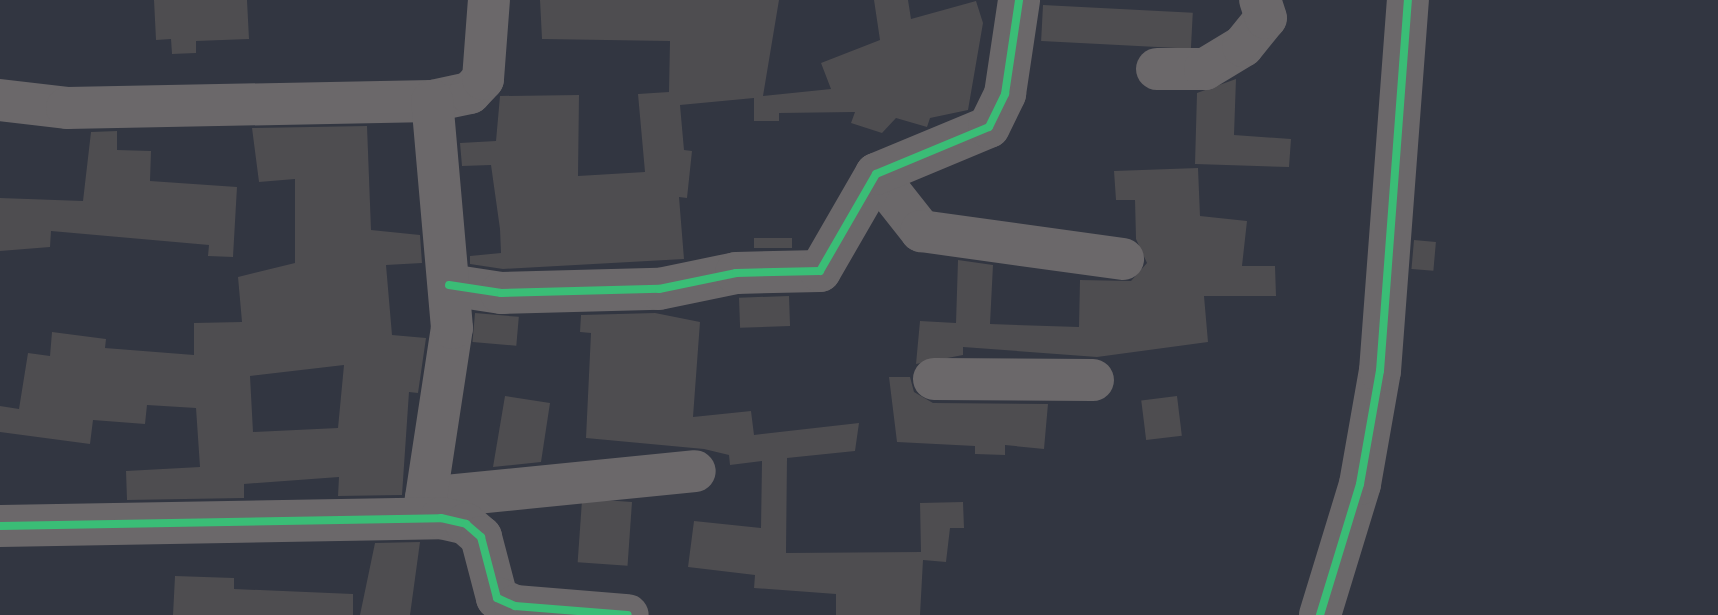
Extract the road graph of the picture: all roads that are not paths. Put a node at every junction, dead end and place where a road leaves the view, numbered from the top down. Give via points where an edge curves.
1 (489, 0) edge
2 (1019, 0) edge
3 (1260, 0) edge
4 (1408, 0) edge
5 (1157, 69) dead end
6 (0, 100) edge
7 (432, 101) junction
8 (876, 174) junction
9 (1123, 259) dead end
10 (449, 285) junction
11 (934, 379) dead end
12 (1093, 380) dead end
13 (695, 471) dead end
14 (424, 507) junction
15 (0, 526) edge
16 (628, 615) edge
17 (1320, 615) edge

1 - 7 street via 483,79 470,93
2 - 8 street via 1005,94 989,127
3 - 5 street via 1266,18 1243,46 1205,69
4 - 17 street via 1380,371 1360,484
6 - 7 street via 67,108
7 - 10 street
8 - 9 street via 921,231
8 - 10 street via 820,271 736,273 646,290 501,293
10 - 14 street via 452,328
11 - 12 street
13 - 14 street
14 - 15 street
14 - 16 street via 466,524 481,537 497,598 515,606

